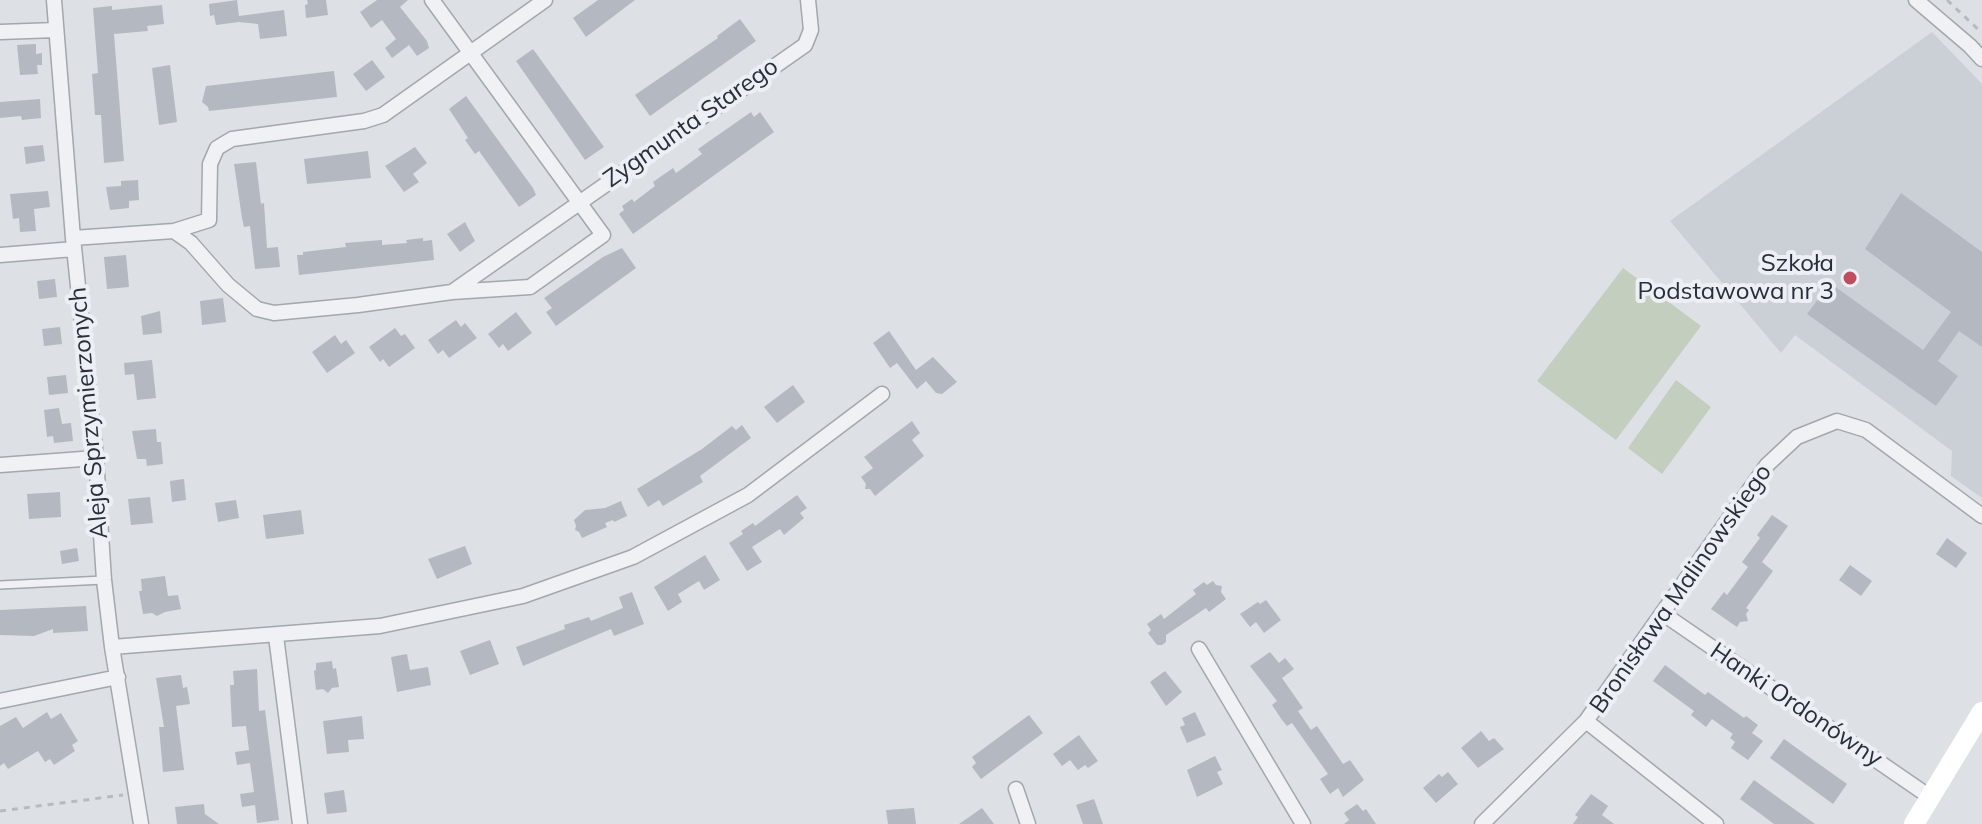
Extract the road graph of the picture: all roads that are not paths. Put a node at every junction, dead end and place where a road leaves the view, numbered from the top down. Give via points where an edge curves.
1 (54, 0) edge
2 (432, 0) edge
3 (545, 0) edge
4 (808, 0) edge
5 (1916, 0) edge
6 (56, 30) junction
7 (0, 32) edge
8 (470, 54) junction
9 (1982, 59) edge
10 (577, 202) junction
11 (174, 231) junction
12 (74, 244) junction
13 (0, 255) edge
14 (452, 292) junction
15 (882, 394) dead end
16 (96, 458) junction
17 (0, 465) edge
18 (1982, 516) edge
19 (104, 580) junction
20 (0, 585) edge
21 (1662, 613) junction
22 (276, 636) junction
23 (112, 647) junction
24 (1199, 649) dead end
25 (118, 677) junction
26 (0, 701) edge
27 (1982, 712) edge
28 (1586, 721) junction
29 (1016, 789) dead end
30 (1930, 797) junction
31 (141, 824) edge
32 (300, 824) edge
33 (1028, 824) edge
34 (1303, 824) edge
35 (1482, 824) edge
36 (1716, 824) edge
37 (1914, 824) edge

1 - 6 street, Aleja Sprzymierzonych
2 - 8 street
3 - 8 street
4 - 10 street, Zygmunta Starego via 811,30 805,45
5 - 9 street
6 - 7 street
6 - 12 street, Aleja Sprzymierzonych
8 - 10 street
8 - 11 street via 383,115 232,139 217,148 210,164 209,220
10 - 14 street, Zygmunta Starego
10 - 14 street, Zygmunta Starego via 603,235 591,244 530,287
11 - 12 street
11 - 14 street, Zygmunta Starego via 257,309 274,313
12 - 13 street
12 - 16 street, Aleja Sprzymierzonych
15 - 22 street via 748,495 633,557 523,596 380,626
16 - 17 street
16 - 19 street, Aleja Sprzymierzonych
18 - 21 street, Bronisława Malinowskiego via 1866,430 1837,421 1797,437 1767,465
19 - 20 lane
19 - 23 street, Aleja Sprzymierzonych
21 - 28 street, Bronisława Malinowskiego
21 - 30 street, Hanki Ordonówny
22 - 23 street
22 - 32 street
23 - 25 street, Aleja Sprzymierzonych
24 - 34 street
25 - 26 street
25 - 31 street, Aleja Sprzymierzonych
27 - 30 street
28 - 35 street, Bronisława Malinowskiego
28 - 36 street
29 - 33 street
30 - 37 street

